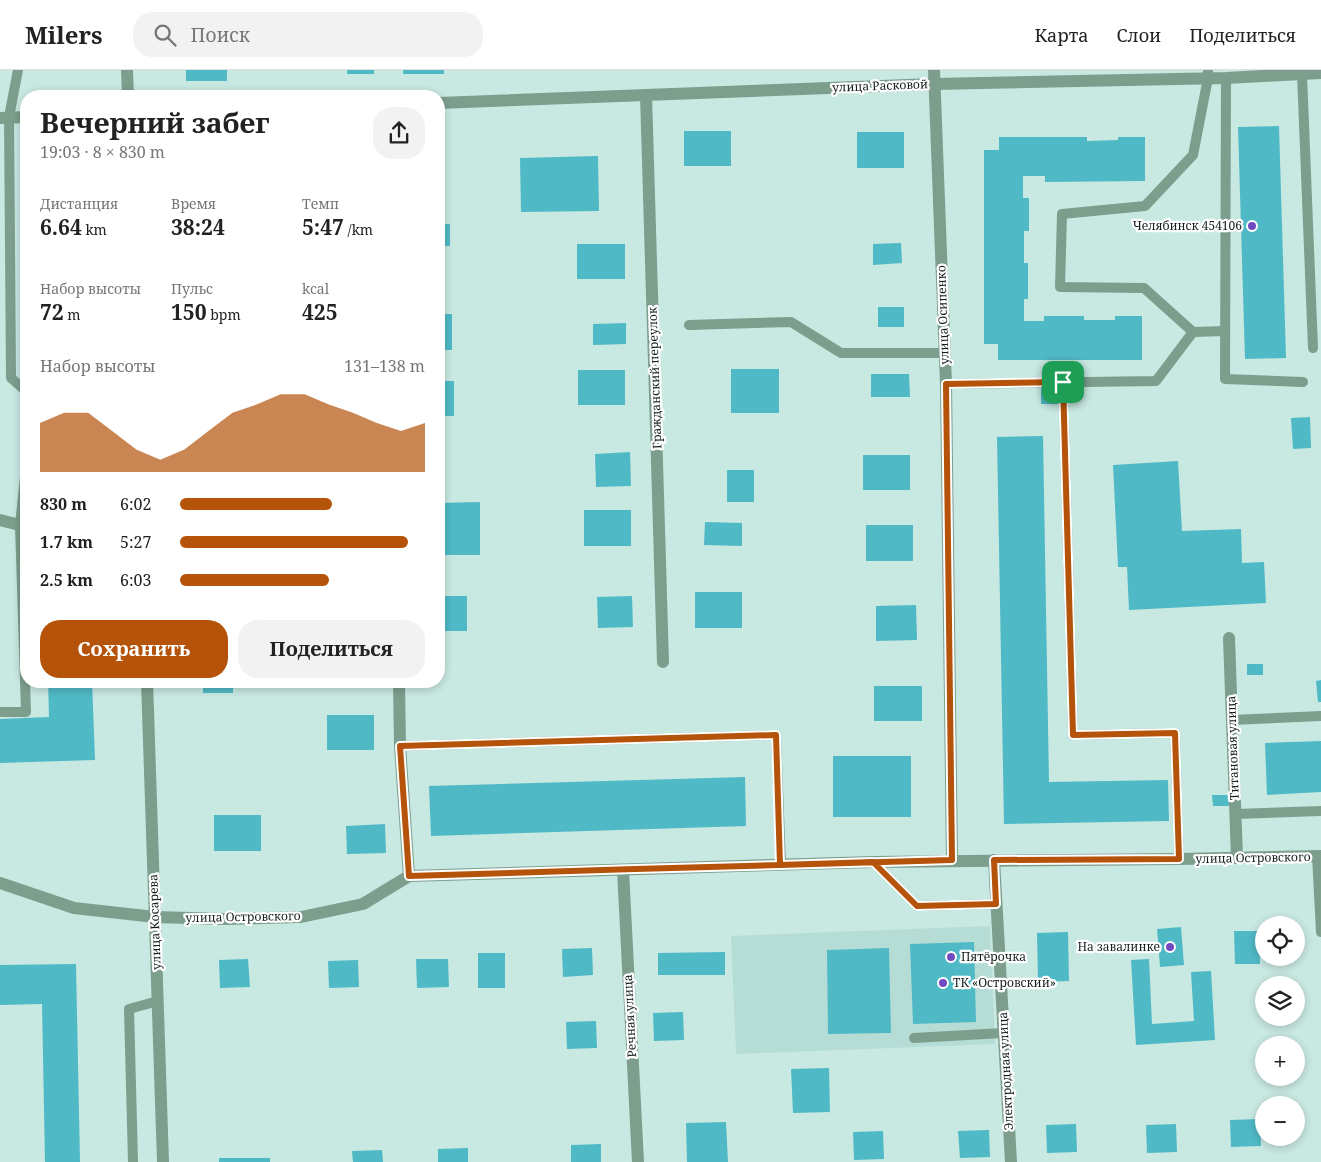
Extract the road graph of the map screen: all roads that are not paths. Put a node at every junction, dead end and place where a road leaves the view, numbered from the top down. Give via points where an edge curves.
1 (18, 70) edge
2 (127, 70) edge
3 (934, 70) edge
4 (1280, 72) edge
5 (1321, 73) edge
6 (1208, 74) edge
7 (1302, 74) junction
8 (1158, 75) edge
9 (1226, 78) junction
10 (934, 84) junction
11 (128, 90) edge
12 (646, 95) junction
13 (445, 103) edge
14 (20, 117) edge
15 (4, 118) edge
16 (689, 325) dead end
17 (1193, 332) junction
18 (1225, 332) junction
19 (1313, 348) dead end
20 (945, 352) junction
21 (1063, 382) junction
22 (1303, 382) dead end
23 (946, 384) junction
24 (20, 386) edge
25 (0, 520) edge
26 (20, 525) edge
27 (1229, 638) dead end
28 (663, 662) dead end
29 (25, 688) edge
30 (147, 688) edge
31 (399, 688) edge
32 (0, 712) edge
33 (1321, 716) edge
34 (1231, 720) junction
35 (400, 746) junction
36 (1321, 811) edge
37 (1236, 814) junction
38 (1319, 856) edge
39 (1238, 858) junction
40 (1179, 859) junction
41 (952, 860) junction
42 (994, 860) junction
43 (873, 862) junction
44 (780, 865) junction
45 (623, 870) junction
46 (409, 876) junction
47 (0, 883) edge
48 (996, 904) junction
49 (155, 917) junction
50 (1321, 932) edge
51 (158, 1001) junction
52 (1003, 1032) junction
53 (914, 1038) dead end
54 (134, 1162) edge
55 (163, 1162) edge
56 (638, 1162) edge
57 (1011, 1162) edge

1 - 15 lane
2 - 11 street
3 - 10 street, улица Осипенко
4 - 7 street, улица Расковой
4 - 9 street, улица Расковой
5 - 7 street, улица Расковой
6 - 8 street, улица Расковой
6 - 9 street, улица Расковой
6 - 17 lane via 1193,154 1145,206 1062,214 1060,287 1144,288
7 - 19 lane
8 - 10 street, улица Расковой
9 - 18 lane
10 - 12 street, улица Расковой
10 - 20 street, улица Осипенко
12 - 13 street, улица Расковой
12 - 28 street, Гражданский переулок
14 - 15 street
15 - 24 lane via 11,378
16 - 20 lane via 791,322 841,353
17 - 18 lane
17 - 21 lane via 1156,381
18 - 22 lane via 1225,379
20 - 23 street, улица Осипенко
21 - 23 lane
21 - 40 lane via 1073,735 1175,733
23 - 41 street, улица Осипенко
25 - 26 street
27 - 34 street, Титановая улица
29 - 32 lane via 26,712
30 - 49 street, улица Косарева
31 - 35 street
33 - 34 lane
34 - 37 street, Титановая улица
35 - 44 lane via 776,735
35 - 46 street
36 - 37 lane
37 - 39 street, Титановая улица
38 - 39 street, улица Островского
38 - 50 lane
39 - 40 street, улица Островского
40 - 42 street, улица Островского
41 - 42 street, улица Островского
41 - 43 street, улица Островского
42 - 48 street, Электродная улица
43 - 44 street, улица Островского
43 - 48 lane via 917,906
44 - 45 street, улица Островского
45 - 46 street, улица Островского
45 - 56 street, Речная улица
46 - 49 street, улица Островского via 363,904 301,917 225,920
47 - 49 street, улица Островского via 74,908
48 - 52 street, Электродная улица
49 - 51 street, улица Косарева
51 - 54 lane via 129,1009
51 - 55 street, улица Косарева
52 - 53 lane
52 - 57 street, Электродная улица

